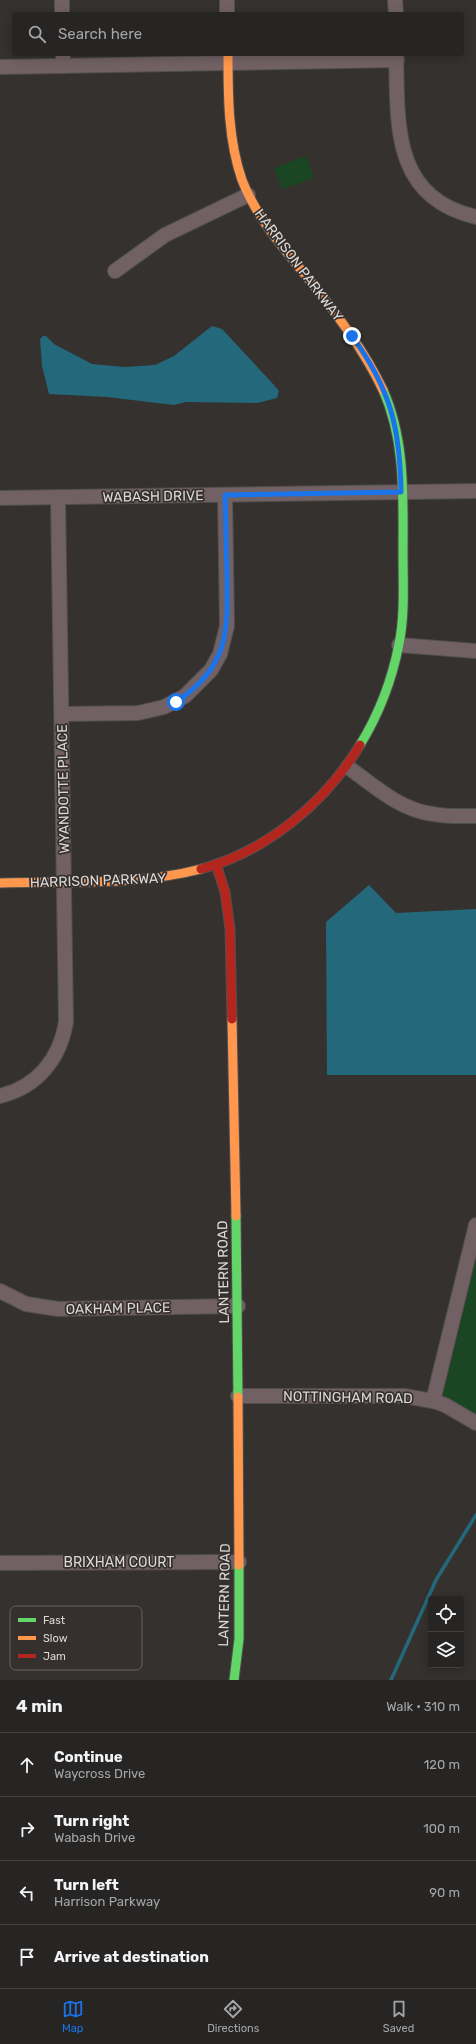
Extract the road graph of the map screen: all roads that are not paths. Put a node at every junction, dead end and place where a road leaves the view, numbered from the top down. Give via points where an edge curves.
1 (62, 0) edge
2 (227, 0) edge
3 (396, 0) edge
4 (62, 12) edge
5 (227, 12) edge
6 (396, 12) edge
7 (396, 57) edge
8 (228, 59) edge
9 (63, 60) edge
10 (0, 67) edge
11 (248, 195) junction
12 (476, 217) edge
13 (116, 271) dead end
14 (476, 491) edge
15 (401, 492) junction
16 (225, 495) junction
17 (58, 497) junction
18 (0, 498) edge
19 (399, 645) junction
20 (476, 651) edge
21 (63, 714) junction
22 (348, 767) junction
23 (476, 816) edge
24 (216, 864) junction
25 (64, 882) junction
26 (0, 883) edge
27 (0, 1096) edge
28 (476, 1226) edge
29 (0, 1292) edge
30 (238, 1306) junction
31 (238, 1396) junction
32 (433, 1401) junction
33 (476, 1423) edge
34 (239, 1562) junction
35 (0, 1563) edge
36 (234, 1680) edge

1 - 4 street
2 - 5 street
3 - 6 street
7 - 8 street
7 - 12 street via 399,132 406,161 422,186 436,199 452,209
8 - 9 street
8 - 11 street, HARRISON PARKWAY via 231,133
9 - 10 street
11 - 13 street via 165,235
11 - 15 street, HARRISON PARKWAY via 267,227 352,336 377,376 390,405 398,435
14 - 15 street, WABASH DRIVE
15 - 16 street, WABASH DRIVE
15 - 19 street, HARRISON PARKWAY via 403,592
16 - 17 street, WABASH DRIVE
16 - 21 street via 227,626 220,654 211,670 185,696 164,707 138,713
17 - 18 street, WABASH DRIVE
17 - 21 street, WYANDOTTE PLACE
19 - 20 street
19 - 22 street, HARRISON PARKWAY via 385,698 362,746
21 - 25 street, WYANDOTTE PLACE
22 - 23 street via 385,794 413,809 448,816
22 - 24 street, HARRISON PARKWAY via 298,818 252,848
24 - 25 street, HARRISON PARKWAY via 187,873 153,879
24 - 30 street, LANTERN ROAD via 225,892 230,929
25 - 26 street, HARRISON PARKWAY
25 - 27 street, WYANDOTTE PLACE via 66,1010 63,1038 58,1053 37,1078 24,1088
28 - 32 street
29 - 30 street, OAKHAM PLACE via 26,1304 58,1309
30 - 31 street, LANTERN ROAD
31 - 32 street, NOTTINGHAM ROAD via 404,1396
31 - 34 street, LANTERN ROAD
32 - 33 street, NOTTINGHAM ROAD via 456,1410
34 - 35 street, BRIXHAM COURT
34 - 36 street, LANTERN ROAD via 239,1639

